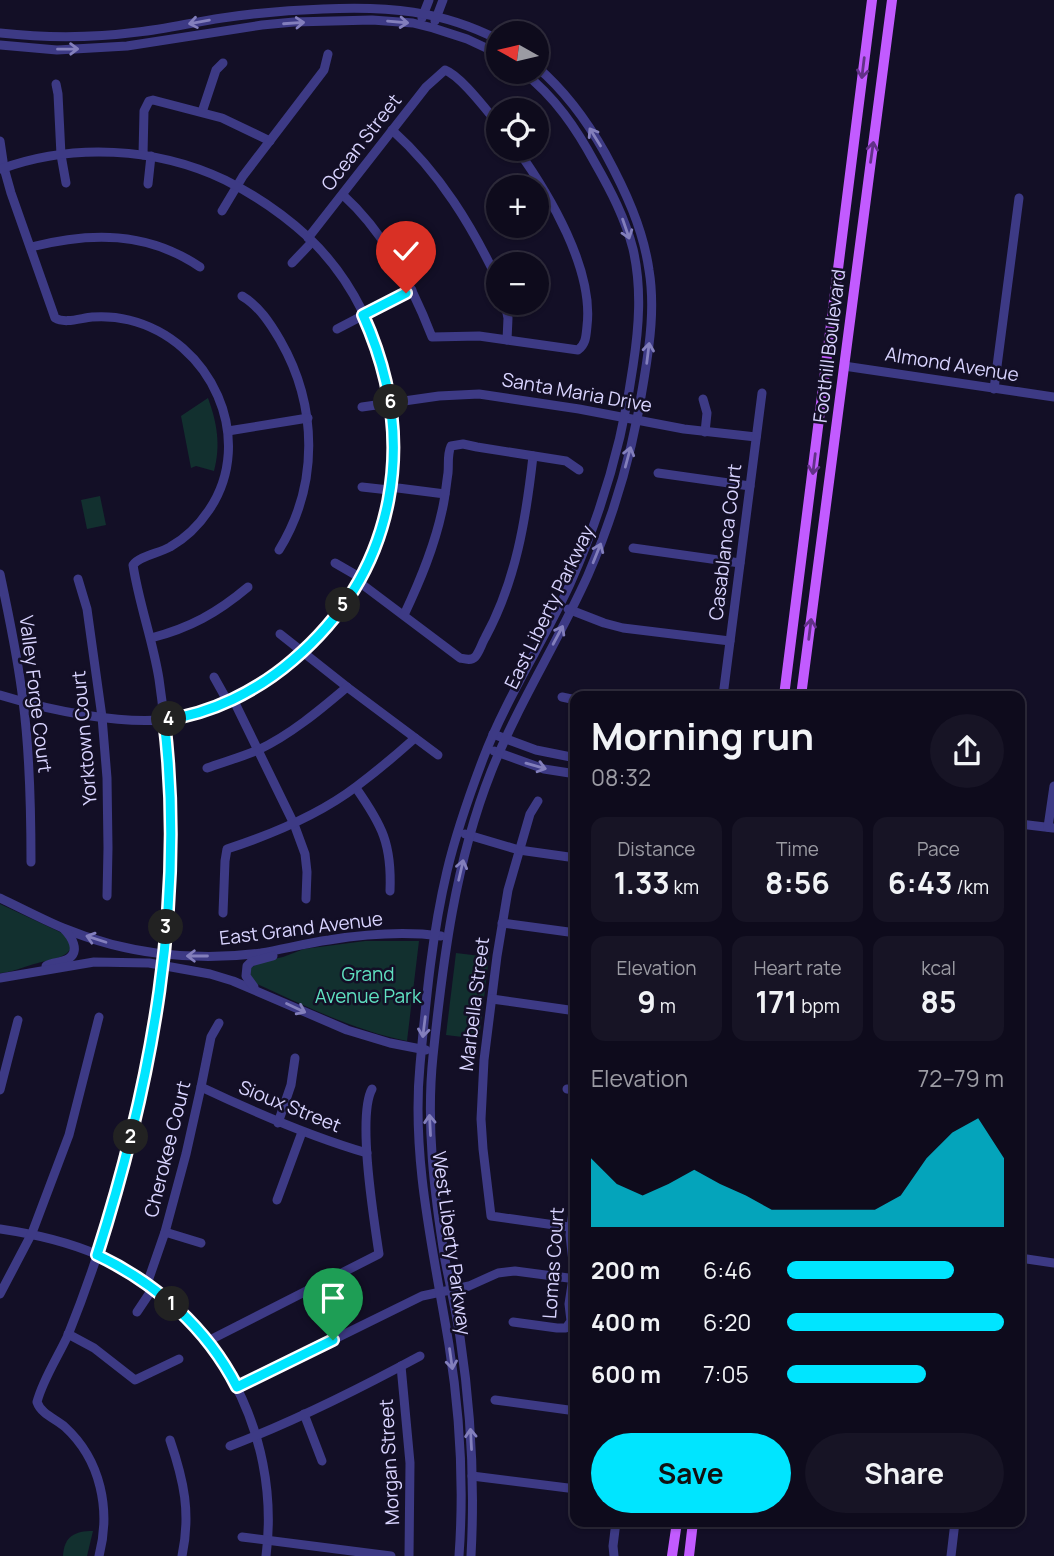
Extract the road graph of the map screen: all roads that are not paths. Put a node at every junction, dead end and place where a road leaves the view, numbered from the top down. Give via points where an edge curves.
1 (429, 0) edge
2 (443, 0) edge
3 (872, 0) edge
4 (892, 0) edge
5 (424, 13) junction
6 (437, 16) junction
7 (420, 25) junction
8 (433, 28) junction
9 (0, 33) edge
10 (486, 34) edge
11 (0, 46) edge
12 (486, 48) edge
13 (328, 54) dead end
14 (223, 63) dead end
15 (550, 79) edge
16 (56, 84) dead end
17 (537, 84) edge
18 (486, 110) edge
19 (202, 112) junction
20 (392, 130) junction
21 (0, 141) edge
22 (270, 141) junction
23 (61, 155) junction
24 (147, 155) junction
25 (525, 161) edge
26 (2, 169) edge
27 (66, 183) dead end
28 (148, 184) dead end
29 (236, 186) junction
30 (343, 195) junction
31 (1019, 198) dead end
32 (848, 199) junction
33 (222, 211) dead end
34 (310, 240) junction
35 (31, 247) junction
36 (486, 257) edge
37 (292, 263) dead end
38 (200, 267) dead end
39 (855, 277) junction
40 (412, 290) junction
41 (242, 296) dead end
42 (363, 315) junction
43 (507, 315) edge
44 (337, 329) dead end
45 (507, 340) junction
46 (844, 366) junction
47 (993, 389) junction
48 (762, 393) dead end
49 (1054, 397) edge
50 (703, 399) dead end
51 (391, 403) junction
52 (362, 407) dead end
53 (308, 418) junction
54 (625, 418) junction
55 (637, 420) junction
56 (228, 431) junction
57 (705, 432) junction
58 (756, 437) junction
59 (533, 456) junction
60 (579, 470) dead end
61 (658, 474) dead end
62 (750, 486) junction
63 (362, 487) dead end
64 (390, 489) junction
65 (445, 494) junction
66 (633, 548) dead end
67 (279, 550) dead end
68 (740, 562) junction
69 (335, 563) dead end
70 (0, 573) edge
71 (78, 579) dead end
72 (360, 580) junction
73 (248, 587) dead end
74 (560, 605) junction
75 (571, 610) junction
76 (404, 615) junction
77 (280, 634) dead end
78 (151, 638) junction
79 (730, 641) junction
80 (302, 652) junction
81 (214, 677) dead end
82 (347, 687) junction
83 (724, 691) edge
84 (785, 691) edge
85 (802, 691) edge
86 (0, 695) edge
87 (562, 697) dead end
88 (570, 699) edge
89 (231, 700) junction
90 (24, 702) junction
91 (102, 717) junction
92 (164, 720) junction
93 (493, 734) junction
94 (415, 738) junction
95 (505, 739) junction
96 (487, 748) junction
97 (258, 750) junction
98 (499, 753) junction
99 (438, 755) dead end
100 (570, 757) edge
101 (207, 768) dead end
102 (570, 773) edge
103 (1054, 786) edge
104 (356, 788) junction
105 (538, 801) dead end
106 (294, 824) junction
107 (1025, 825) edge
108 (1051, 828) edge
109 (457, 832) junction
110 (470, 836) junction
111 (519, 850) junction
112 (570, 857) edge
113 (31, 862) dead end
114 (390, 891) dead end
115 (107, 896) dead end
116 (0, 898) edge
117 (306, 899) dead end
118 (223, 913) dead end
119 (502, 923) junction
120 (64, 928) junction
121 (570, 932) edge
122 (435, 935) junction
123 (448, 937) junction
124 (279, 950) junction
125 (163, 954) junction
126 (162, 965) junction
127 (39, 971) junction
128 (0, 978) edge
129 (257, 990) junction
130 (492, 999) junction
131 (570, 1010) edge
132 (99, 1017) dead end
133 (18, 1020) dead end
134 (219, 1023) dead end
135 (421, 1049) junction
136 (434, 1051) junction
137 (295, 1058) dead end
138 (201, 1087) junction
139 (372, 1089) dead end
140 (0, 1090) edge
141 (278, 1123) junction
142 (302, 1132) junction
143 (367, 1153) junction
144 (277, 1200) dead end
145 (570, 1228) edge
146 (0, 1229) edge
147 (165, 1232) junction
148 (32, 1233) junction
149 (201, 1243) dead end
150 (97, 1255) junction
151 (1025, 1259) edge
152 (1054, 1263) edge
153 (570, 1278) edge
154 (150, 1286) junction
155 (451, 1290) junction
156 (439, 1292) junction
157 (0, 1294) edge
158 (137, 1312) dead end
159 (513, 1322) dead end
160 (570, 1322) edge
161 (68, 1334) junction
162 (208, 1341) junction
163 (420, 1356) dead end
164 (179, 1359) dead end
165 (401, 1366) junction
166 (237, 1387) junction
167 (495, 1400) dead end
168 (570, 1410) edge
169 (304, 1414) junction
170 (257, 1435) junction
171 (170, 1440) dead end
172 (230, 1446) dead end
173 (322, 1461) dead end
174 (472, 1476) junction
175 (570, 1488) edge
176 (615, 1527) edge
177 (676, 1527) edge
178 (692, 1527) edge
179 (954, 1527) edge
180 (242, 1537) dead end
181 (268, 1540) junction
182 (101, 1555) edge
183 (182, 1556) edge
184 (267, 1556) edge
185 (391, 1556) edge
186 (409, 1556) edge
187 (459, 1556) edge
188 (471, 1556) edge
189 (614, 1556) edge
190 (672, 1556) edge
191 (689, 1556) edge
192 (951, 1556) edge

1 - 5 street
2 - 6 street
3 -> 32 main road, Foothill Boulevard
39 -> 4 main road, Foothill Boulevard
5 - 6 street
5 - 7 street
5 -> 9 street via 311,9 99,36
6 - 8 street
6 - 10 street
7 - 8 street
11 -> 7 street via 57,50 127,46 308,22 372,20
8 - 12 street
13 - 22 street via 324,70
14 - 19 street via 216,70
55 -> 15 street, East Liberty Parkway via 652,312 650,271 641,233 591,130
16 - 23 street
17 -> 54 street, East Liberty Parkway via 578,132 614,197 630,239 639,318
18 - 20 street, Ocean Street via 445,70
19 - 22 street
19 - 24 street via 149,102 144,111
20 - 30 street, Ocean Street
20 - 36 street via 449,194
21 - 26 street
22 - 29 street
23 - 24 street
23 - 26 street
23 - 27 street
24 - 28 street
24 - 29 street via 213,174
25 - 45 street via 558,216 585,284 585,339 575,351
26 - 35 street
29 - 33 street
29 - 34 street via 275,209
30 - 34 street, Ocean Street
30 - 40 street via 375,231
31 - 47 street
32 - 39 main road via 855,200 857,206 851,258
32 -> 84 main road, Foothill Boulevard
34 - 37 street, Ocean Street
34 - 42 street
35 - 38 street via 76,238 130,239 174,250
35 - 56 street via 55,318 124,319 167,336 206,374
39 - 46 main road, Foothill Boulevard
40 - 42 street
40 - 45 street via 432,337
41 - 53 street via 262,314 286,350
42 - 44 street
42 - 51 street
43 - 45 street
46 - 47 street, Almond Avenue
85 -> 46 main road, Foothill Boulevard
47 - 49 street, Almond Avenue
48 - 58 street, Casablanca Court
50 - 57 street
51 - 52 street, Santa Maria Drive
51 - 54 street, Santa Maria Drive via 479,394
51 - 64 street
53 - 56 street
53 - 67 street via 305,487
54 - 55 street, Santa Maria Drive
54 - 74 street, East Liberty Parkway via 599,512
55 - 57 street, Santa Maria Drive
75 -> 55 street, East Liberty Parkway via 610,517
56 - 78 street via 226,470 211,508 184,538 133,565
57 - 58 street, Santa Maria Drive
58 - 62 street, Casablanca Court
59 - 60 street via 566,461
59 - 65 street via 452,446
59 - 76 street via 524,524 507,589 476,656 460,658
61 - 62 street
62 - 68 street, Casablanca Court
63 - 64 street
64 - 65 street
64 - 72 street via 380,532
65 - 76 street via 425,572
66 - 68 street
68 - 79 street, Casablanca Court
69 - 72 street
70 - 90 street, Valley Forge Court
71 - 91 street, Yorktown Court via 87,608
72 - 76 street
72 - 80 street
73 - 78 street via 206,617
74 - 75 street
74 - 93 street, East Liberty Parkway
75 - 79 street via 623,628
95 -> 75 street, East Liberty Parkway
77 - 80 street
78 - 92 street
79 - 83 street, Casablanca Court
80 - 82 street
80 - 89 street
81 - 89 street
82 - 94 street
82 - 97 street
86 - 90 street
87 - 88 street
89 - 92 street
89 - 97 street
90 - 91 street
90 - 113 street, Valley Forge Court
91 - 92 street
91 - 115 street, Yorktown Court
92 - 125 street via 170,852
93 - 95 street
93 - 96 street, East Liberty Parkway
94 - 99 street
94 - 104 street
95 - 98 street, East Liberty Parkway
95 - 100 street
96 - 98 street
96 - 109 street, East Liberty Parkway
97 - 101 street
97 - 106 street
98 -> 102 street
98 - 110 street, East Liberty Parkway
103 - 108 street
104 - 106 street
104 - 114 street via 384,834
105 - 111 street, Marbella Street
106 - 117 street via 305,854
106 - 118 street via 227,849
107 - 108 street
109 - 110 street
109 - 122 street, East Liberty Parkway
110 - 111 street
123 -> 110 street, East Liberty Parkway
111 - 112 street
111 - 119 street, Marbella Street
116 - 120 street, East Grand Avenue
119 - 121 street
119 - 130 street, Marbella Street
125 -> 120 street, East Grand Avenue via 103,942
120 - 127 street via 74,941 72,954
122 - 123 street, East Grand Avenue
122 - 124 street, East Grand Avenue via 358,936
122 -> 135 street, West Liberty Parkway
123 - 136 street, West Liberty Parkway
124 -> 125 street, East Grand Avenue via 231,956
124 - 129 street via 247,966 246,976
125 - 126 street
126 - 127 street via 107,961
126 - 129 street via 210,974
126 - 150 street via 148,1063
127 - 128 street
129 -> 135 street via 347,1030
130 - 131 street
130 - 145 street, Marbella Street via 481,1090 491,1216
132 - 148 street via 69,1135
133 - 140 street
134 - 138 street, Cherokee Court via 211,1037
135 - 136 street
135 - 156 street, West Liberty Parkway via 421,1161
155 -> 136 street, West Liberty Parkway via 431,1141
137 - 141 street
138 - 141 street, Sioux Street
138 - 147 street, Cherokee Court
139 - 143 street via 367,1103
141 - 142 street, Sioux Street
142 - 143 street, Sioux Street
142 - 144 street
143 - 162 street via 379,1254
146 - 148 street
147 - 149 street
147 - 154 street, Cherokee Court
148 - 150 street
148 - 157 street
150 - 154 street
150 - 161 street
151 - 152 street
153 - 155 street via 515,1271
154 - 158 street, Cherokee Court
154 - 162 street
155 - 156 street
174 -> 155 street, West Liberty Parkway via 467,1391
156 - 166 street via 418,1298
156 -> 187 street, West Liberty Parkway via 459,1443
159 - 160 street, Lomas Court via 557,1328 566,1328
161 - 164 street via 135,1380
161 - 182 street via 38,1405 80,1444 96,1472 105,1522
162 - 166 street
163 - 165 street
165 - 169 street
165 - 186 street, Morgan Street via 410,1463
166 - 170 street
167 - 168 street
169 - 170 street
169 - 173 street
170 - 172 street
170 - 181 street via 268,1496
171 - 183 street via 185,1489
174 - 175 street
174 - 188 street, West Liberty Parkway
176 - 189 street
177 - 190 main road
178 - 191 main road
179 - 192 street
180 - 181 street
181 - 184 street
181 - 185 street

